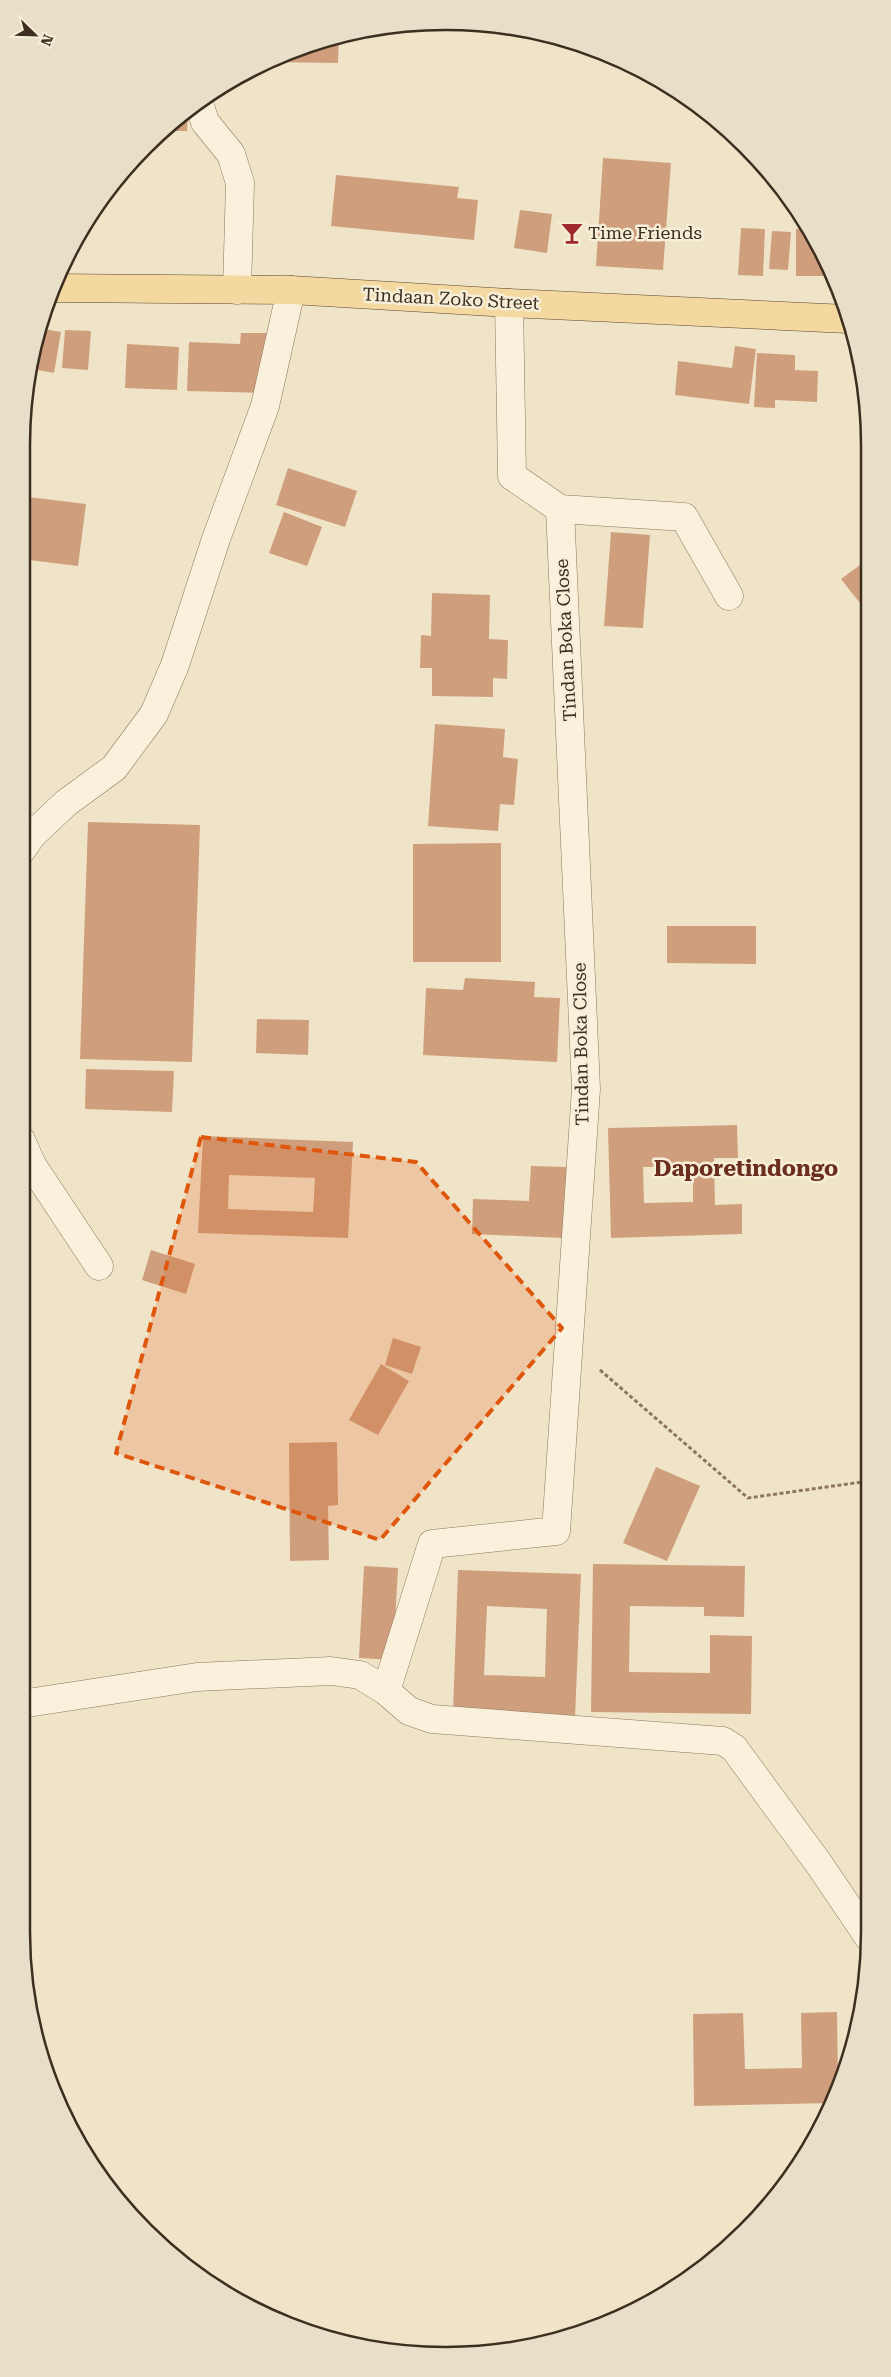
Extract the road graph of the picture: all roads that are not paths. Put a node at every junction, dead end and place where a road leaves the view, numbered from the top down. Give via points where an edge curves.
1 (201, 110) edge
2 (61, 288) edge
3 (237, 290) junction
4 (291, 290) junction
5 (509, 303) junction
6 (841, 319) edge
7 (560, 510) junction
8 (729, 596) dead end
9 (30, 838) edge
10 (30, 1160) edge
11 (99, 1266) dead end
12 (386, 1691) junction
13 (30, 1703) edge
14 (861, 1926) edge

1 - 3 street via 205,122 231,154 240,183
2 - 3 main road, Tindaan Zoko Street
3 - 4 main road, Tindaan Zoko Street
4 - 5 main road, Tindaan Zoko Street
4 - 9 street via 264,406 175,666 154,714 114,768 66,804
5 - 6 main road, Tindaan Zoko Street
5 - 7 street via 512,476
7 - 8 street via 684,517
7 - 12 street, Tindan Boka Close via 586,1089 556,1531 432,1544
10 - 11 street
12 - 13 street via 360,1676 331,1671 196,1677
12 - 14 street via 410,1711 432,1719 723,1741 740,1756

